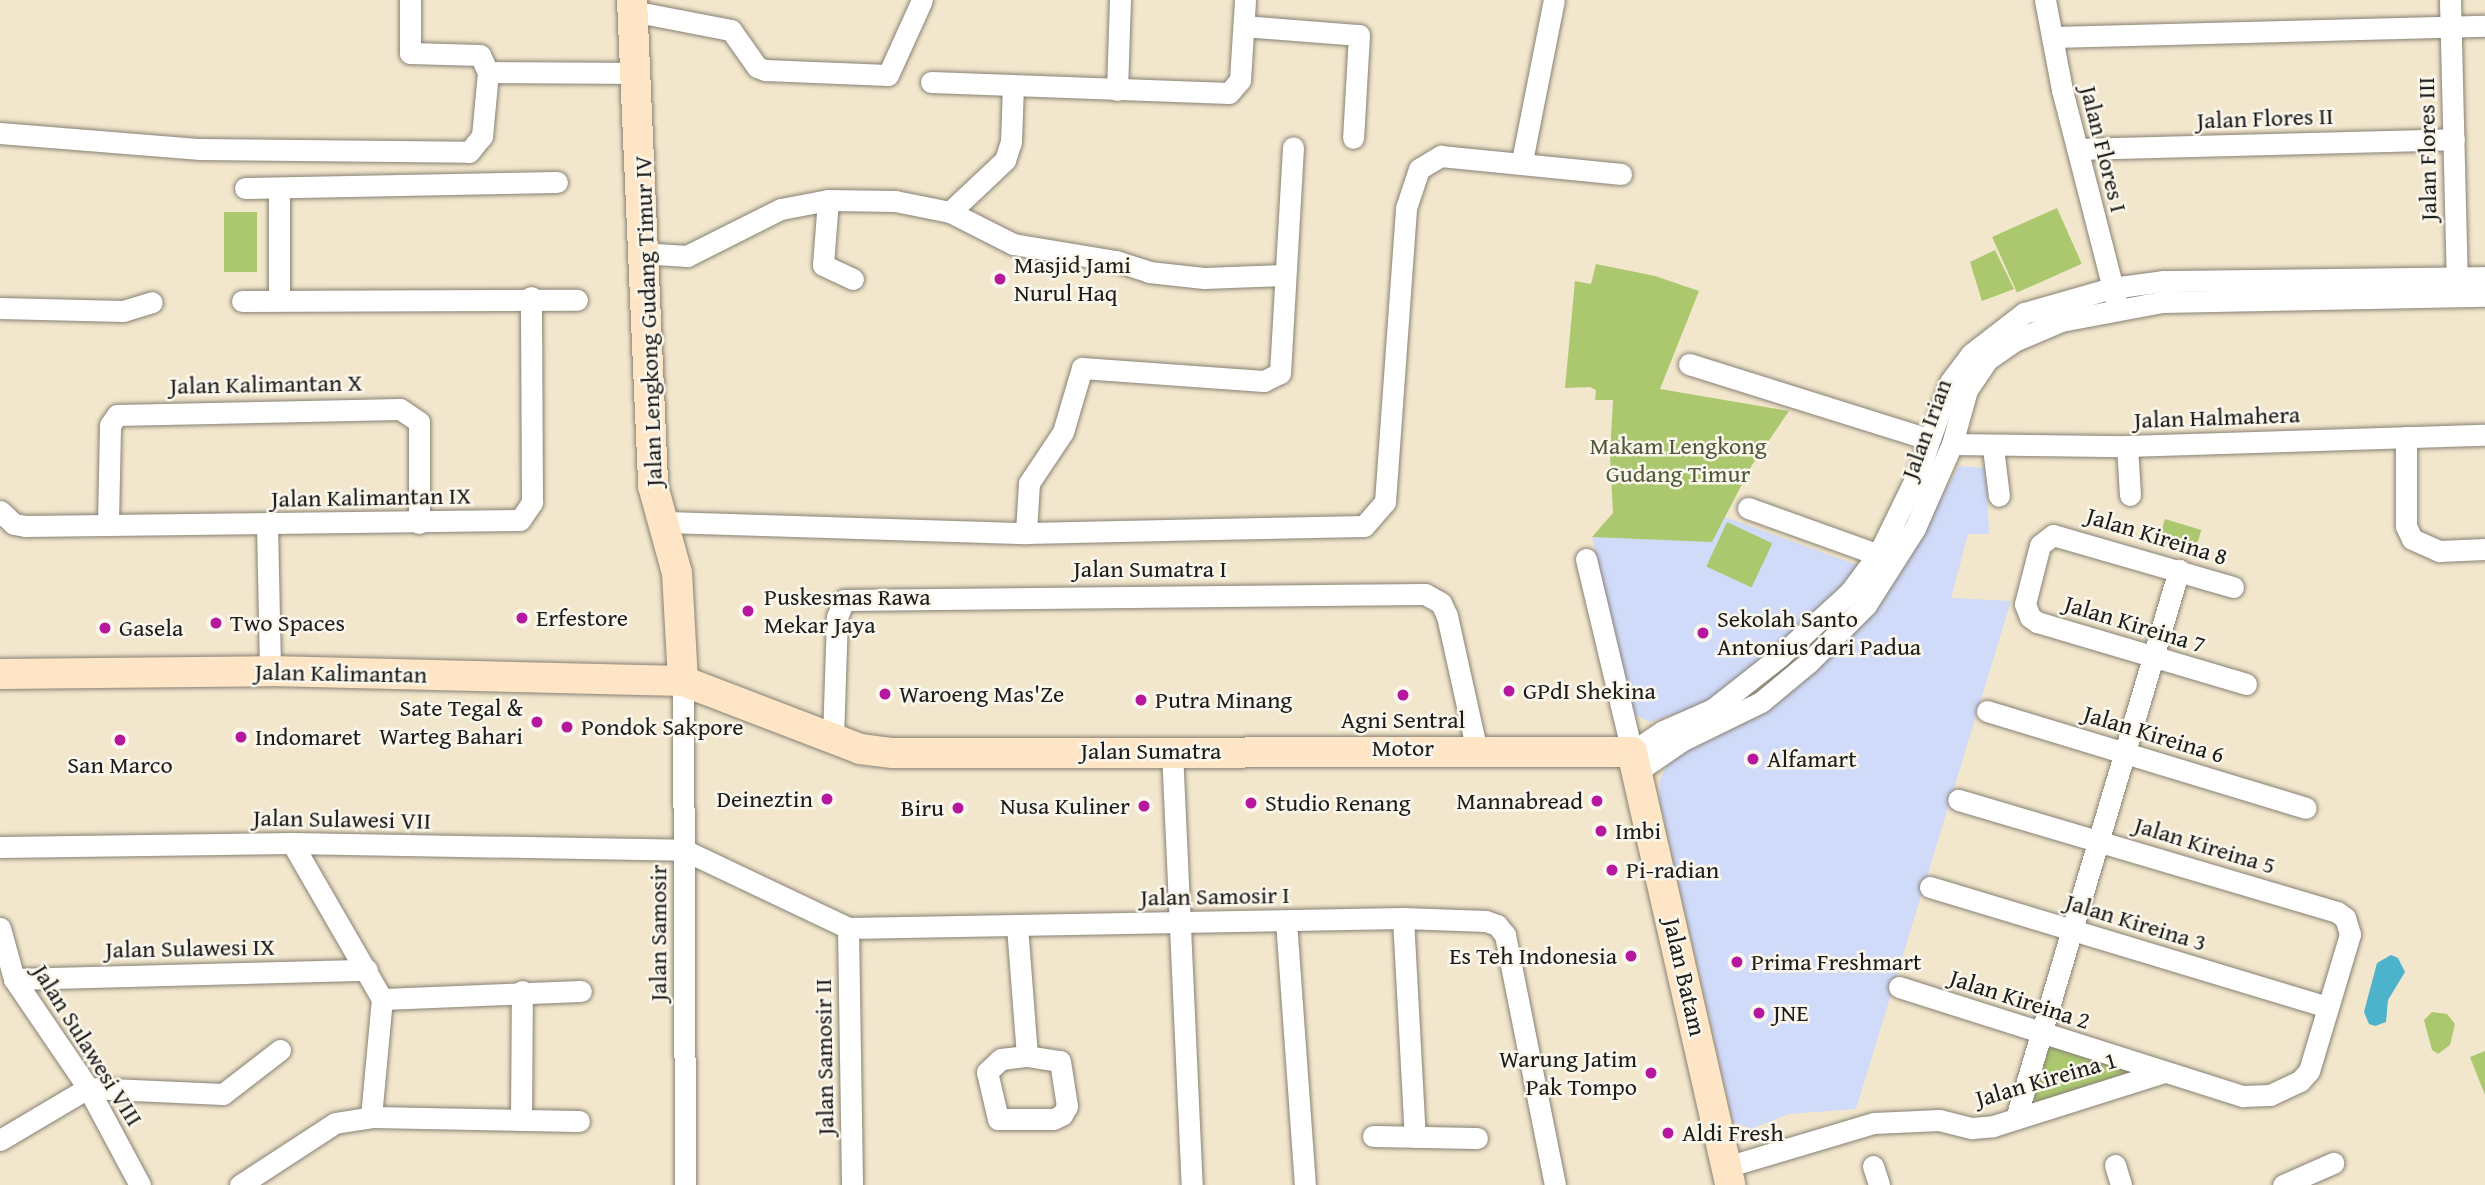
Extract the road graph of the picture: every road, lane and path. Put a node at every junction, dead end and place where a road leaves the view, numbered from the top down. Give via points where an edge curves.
1 (410, 0) edge
2 (922, 0) edge
3 (1120, 0) edge
4 (1245, 0) edge
5 (1554, 0) edge
6 (2045, 0) edge
7 (2450, 0) edge
8 (632, 5) edge
9 (1244, 26) junction
10 (2485, 26) edge
11 (2451, 28) junction
12 (2054, 37) junction
13 (488, 72) junction
14 (636, 73) junction
15 (931, 82) dead end
16 (1013, 86) junction
17 (1117, 90) junction
18 (0, 132) edge
19 (1353, 138) dead end
20 (2454, 139) junction
21 (1293, 147) dead end
22 (2078, 149) junction
23 (1522, 161) junction
24 (1621, 174) dead end
25 (557, 182) dead end
26 (245, 188) dead end
27 (279, 188) junction
28 (828, 200) junction
29 (950, 212) junction
30 (640, 253) junction
31 (1283, 275) junction
32 (2485, 277) edge
33 (853, 279) dead end
34 (2457, 287) junction
35 (2485, 296) edge
36 (531, 297) junction
37 (2115, 298) junction
38 (279, 300) junction
39 (578, 300) dead end
40 (242, 301) dead end
41 (152, 302) dead end
42 (0, 308) edge
43 (1689, 364) dead end
44 (1970, 368) junction
45 (2485, 435) edge
46 (2406, 437) junction
47 (1929, 439) junction
48 (1952, 444) junction
49 (2127, 446) junction
50 (1993, 448) junction
51 (2130, 495) dead end
52 (1999, 496) dead end
53 (1748, 509) dead end
54 (0, 511) edge
55 (666, 522) junction
56 (108, 523) junction
57 (419, 523) junction
58 (267, 524) junction
59 (1026, 533) junction
60 (2485, 549) edge
61 (1888, 558) junction
62 (1586, 559) dead end
63 (2179, 570) junction
64 (2233, 587) dead end
65 (2025, 597) joint
66 (2154, 658) junction
67 (270, 671) junction
68 (0, 674) edge
69 (683, 681) junction
70 (2246, 684) dead end
71 (1987, 711) dead end
72 (833, 738) junction
73 (1172, 751) junction
74 (1477, 751) junction
75 (2125, 752) junction
76 (1636, 761) junction
77 (1958, 800) dead end
78 (2306, 808) dead end
79 (2098, 841) junction
80 (292, 844) junction
81 (0, 847) edge
82 (684, 850) junction
83 (1930, 887) dead end
84 (1403, 918) junction
85 (1286, 921) junction
86 (1177, 923) junction
87 (1017, 926) junction
88 (0, 928) edge
89 (848, 928) junction
90 (2073, 930) junction
91 (367, 970) junction
92 (15, 979) junction
93 (1899, 987) dead end
94 (522, 991) junction
95 (581, 991) dead end
96 (382, 999) junction
97 (2328, 1007) junction
98 (2041, 1033) junction
99 (280, 1050) dead end
100 (1027, 1056) dead end
101 (2164, 1072) junction
102 (88, 1088) junction
103 (371, 1117) junction
104 (2017, 1118) junction
105 (521, 1120) junction
106 (579, 1121) dead end
107 (1373, 1136) dead end
108 (1415, 1136) junction
109 (1477, 1138) dead end
110 (0, 1140) edge
111 (2333, 1163) dead end
112 (1728, 1176) edge
113 (141, 1185) edge
114 (240, 1185) edge
115 (685, 1185) edge
116 (852, 1185) edge
117 (1192, 1185) edge
118 (1305, 1185) edge
119 (1555, 1185) edge
120 (2283, 1185) edge

1 - 13 street via 410,52 480,55
2 - 8 street via 888,75 765,70 757,67 731,30
3 - 17 street
4 - 9 street
5 - 23 street
6 - 12 street, Jalan Flores I
7 - 11 street, Jalan Flores III
8 - 14 street, Jalan Lengkong Gudang Timur IV
9 - 17 street via 1240,80 1229,93
9 - 19 street via 1359,35
10 - 11 street
11 - 12 street
11 - 20 street, Jalan Flores III
12 - 22 street, Jalan Flores I
13 - 14 street
13 - 18 street via 482,136 469,152 200,149
14 - 30 street, Jalan Lengkong Gudang Timur IV
15 - 16 street
16 - 17 street
16 - 29 street via 1011,142 1004,160
20 - 22 street, Jalan Flores II
20 - 34 street, Jalan Flores III
21 - 31 street
22 - 37 street, Jalan Flores I
23 - 24 street
23 - 59 street via 1441,156 1425,162 1410,187 1396,303 1385,502 1364,526
25 - 27 street
26 - 27 street
27 - 38 street
28 - 29 street via 895,201
28 - 30 street via 781,209 687,256
28 - 33 street via 823,265
29 - 31 street via 1013,244 1116,261 1149,272 1204,278
30 - 55 street, Jalan Lengkong Gudang Timur IV via 653,486
31 - 59 street via 1284,359 1273,379 1082,368 1063,432 1029,483
32 - 34 street, Jalan Irian
34 - 35 street, Jalan Irian
34 - 37 street, Jalan Irian via 2163,281
36 - 38 street
36 - 39 street
36 - 57 street, Jalan Kalimantan IX via 532,502 528,514 512,521
37 - 44 street, Jalan Irian via 2024,313 1988,337
38 - 40 street
41 - 42 street via 123,311
43 - 47 street, Jalan Irian
44 - 47 street, Jalan Irian via 1940,404
44 - 48 street, Jalan Irian
45 - 46 street, Jalan Halmahera
46 - 49 street, Jalan Halmahera
46 - 60 street via 2406,526 2412,538 2439,551
47 - 61 street, Jalan Irian
48 - 50 street, Jalan Halmahera
48 - 61 street, Jalan Irian
49 - 50 street, Jalan Halmahera
49 - 51 street
50 - 52 street
53 - 61 street
54 - 56 street, Jalan Kalimantan IX via 14,524 25,526
55 - 59 street
55 - 69 street, Jalan Lengkong Gudang Timur IV via 682,603
56 - 57 street, Jalan Kalimantan X via 110,425 117,415 400,409 419,422
56 - 58 street, Jalan Kalimantan IX
57 - 58 street, Jalan Kalimantan IX
58 - 67 street
61 - 76 street, Jalan Irian via 1808,663 1761,702
62 - 76 street
63 - 64 street, Jalan Kireina 8
63 - 65 street, Jalan Kireina 8 via 2053,535 2040,545
63 - 66 street
65 - 66 street, Jalan Kireina 7 via 2027,612 2037,622
66 - 70 street, Jalan Kireina 7
66 - 75 street
67 - 68 street, Jalan Kalimantan
67 - 69 street, Jalan Kalimantan
69 - 72 street, Jalan Sumatra
69 - 82 street, Jalan Samosir
71 - 75 street, Jalan Kireina 6
72 - 73 street, Jalan Sumatra via 860,749 892,753
72 - 74 street, Jalan Sumatra I via 837,617 844,600 1425,594 1441,603 1447,615
73 - 74 street, Jalan Sumatra
73 - 86 street
74 - 76 street, Jalan Sumatra
75 - 78 street, Jalan Kireina 6
75 - 79 street
76 - 112 street, Jalan Batam
77 - 79 street, Jalan Kireina 5
79 - 90 street
79 - 97 street, Jalan Kireina 5 via 2337,912 2345,918 2350,934
80 - 81 street, Jalan Sulawesi VII
80 - 82 street, Jalan Sulawesi VII
80 - 91 street
82 - 89 street, Jalan Samosir I
82 - 115 street, Jalan Samosir
83 - 90 street, Jalan Kireina 3
84 - 85 street, Jalan Samosir I
84 - 108 street
84 - 119 street, Jalan Samosir I via 1486,921 1505,935
85 - 86 street, Jalan Samosir I
85 - 118 street
86 - 87 street, Jalan Samosir I
86 - 117 street
87 - 89 street, Jalan Samosir I
87 - 100 street
88 - 92 street, Jalan Sulawesi VIII
89 - 116 street, Jalan Samosir II
90 - 97 street, Jalan Kireina 3
90 - 98 street
91 - 92 street, Jalan Sulawesi IX
91 - 96 street
92 - 102 street, Jalan Sulawesi VIII
93 - 98 street, Jalan Kireina 2
94 - 95 street
94 - 96 street
94 - 105 street
96 - 103 street
97 - 101 street via 2309,1071 2300,1081 2270,1095 2243,1096
98 - 101 street, Jalan Kireina 2
98 - 104 street
99 - 102 street via 223,1094
101 - 104 street, Jalan Kireina 1
102 - 110 street
102 - 113 street, Jalan Sulawesi VIII
103 - 105 street
103 - 114 street via 335,1123
104 - 112 street, Jalan Kireina 1 via 1972,1128 1939,1120 1874,1123
105 - 106 street
107 - 108 street
108 - 109 street
111 - 120 street

